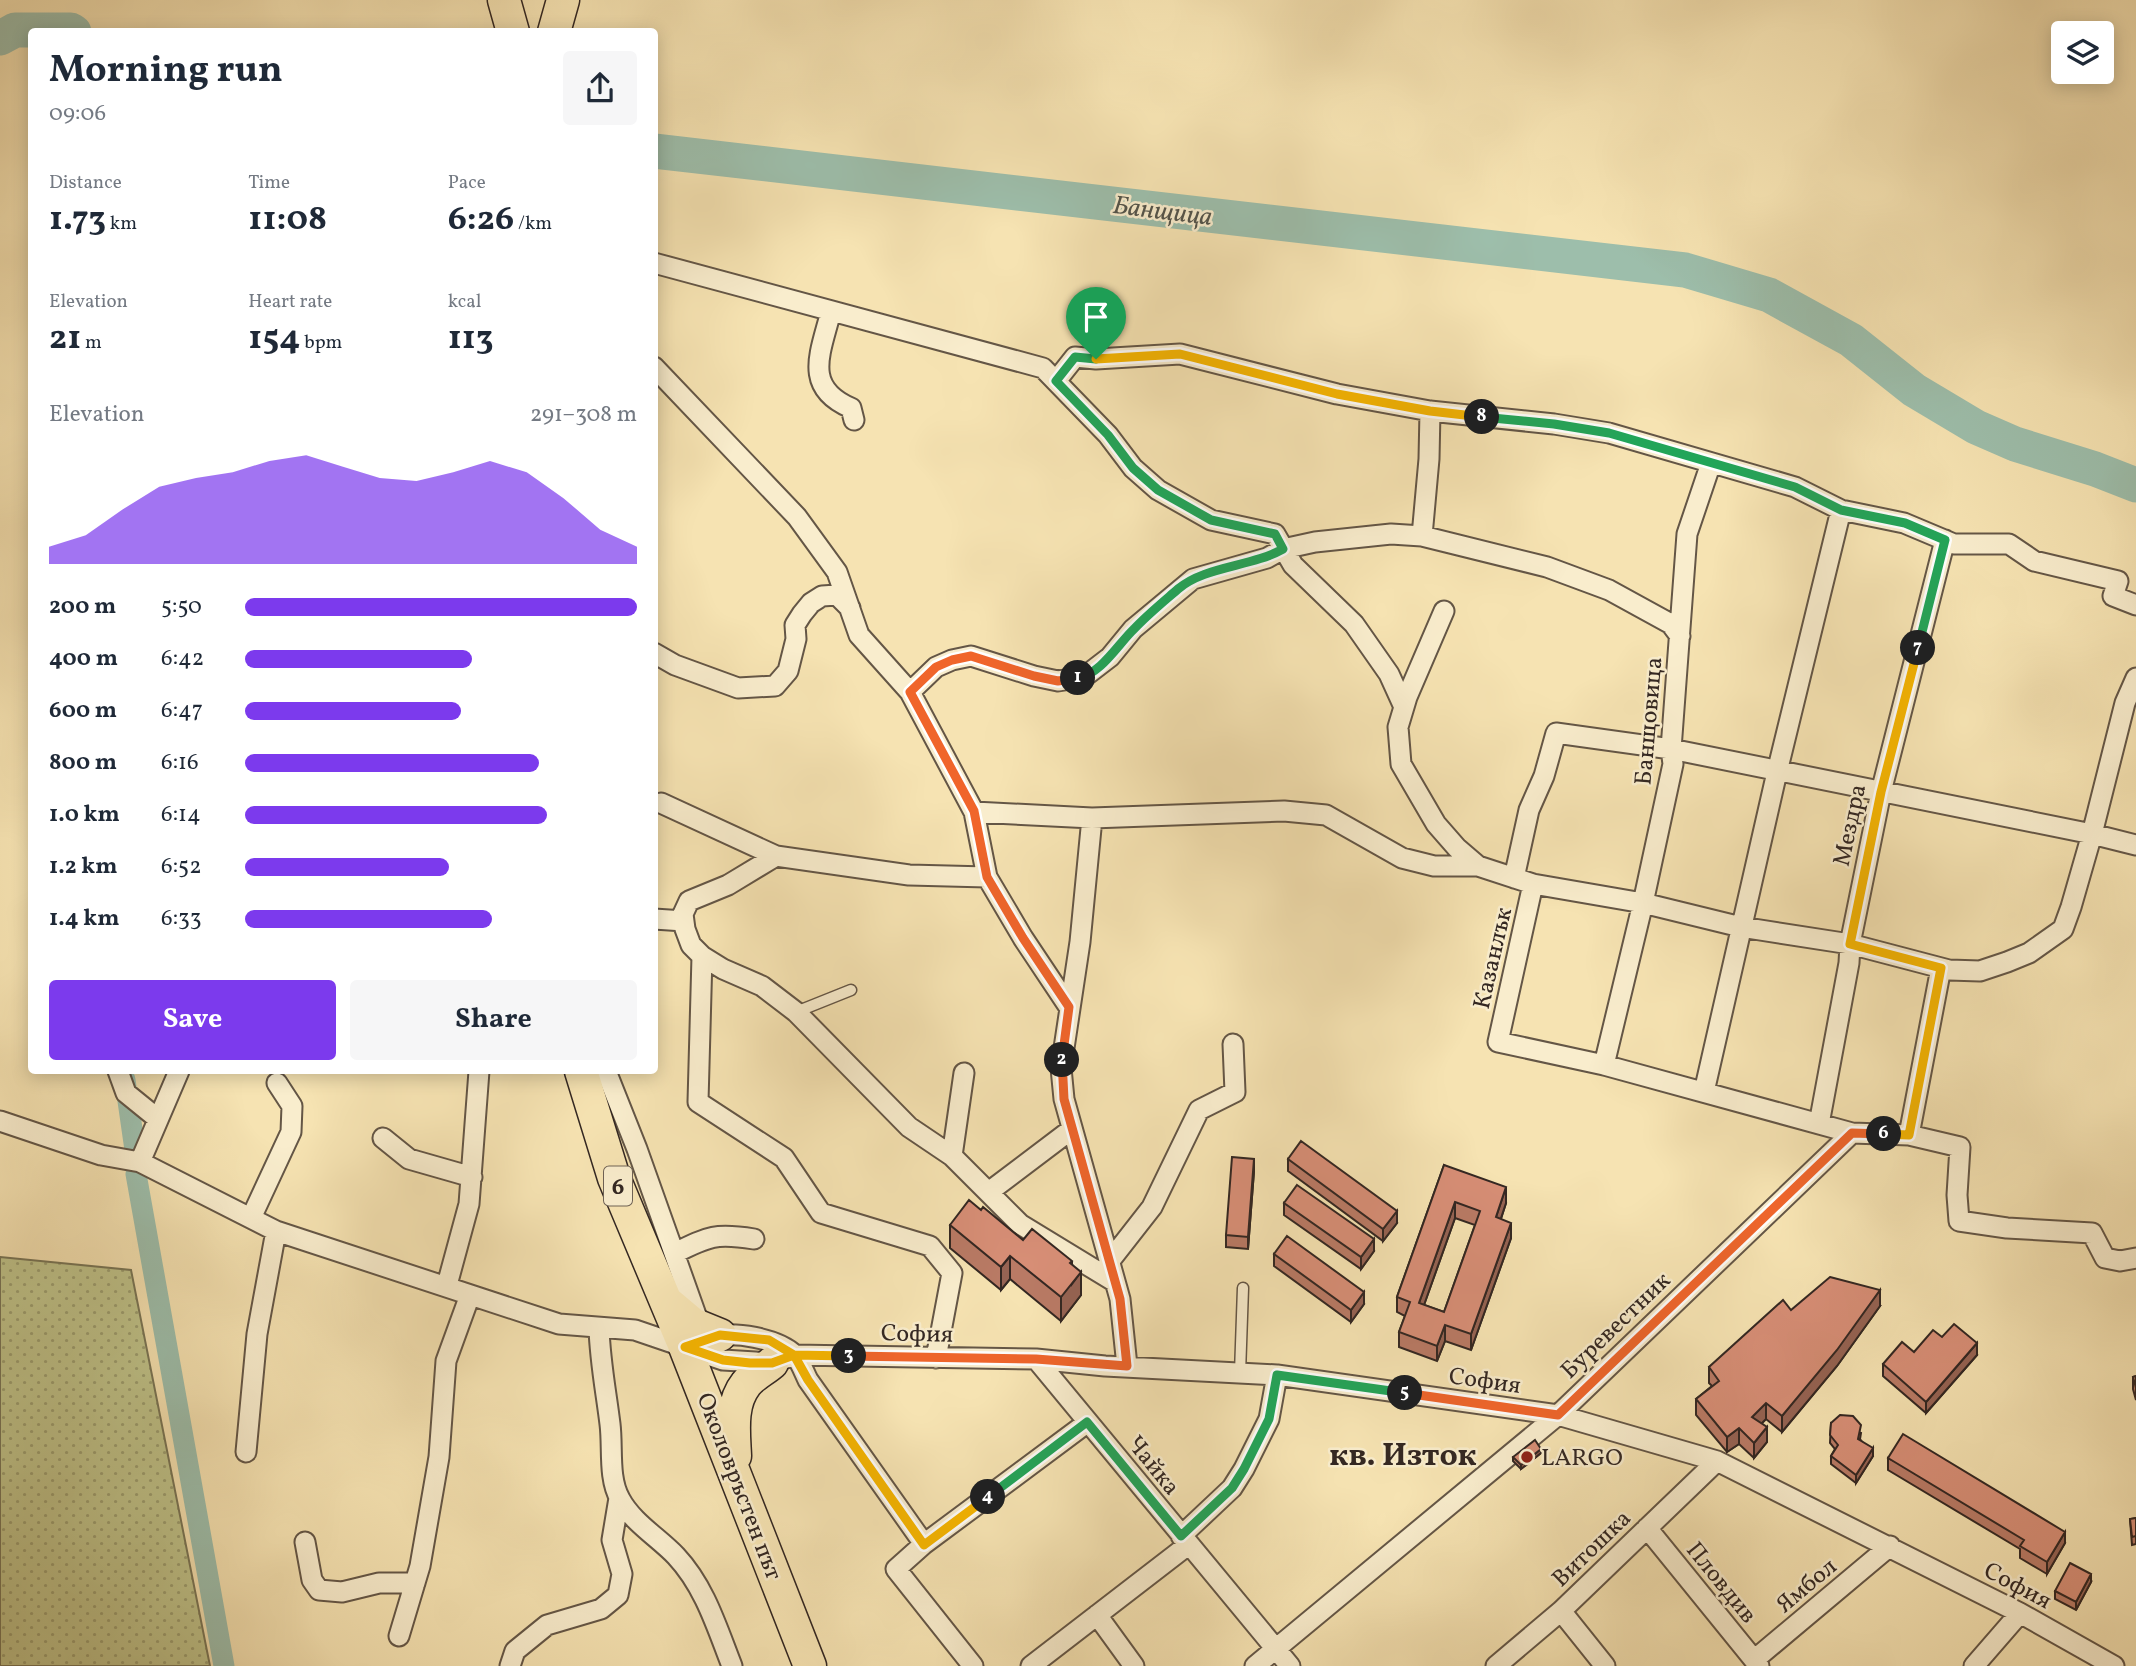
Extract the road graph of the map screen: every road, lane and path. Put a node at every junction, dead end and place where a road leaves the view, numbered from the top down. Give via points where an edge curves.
1 (504, 0) edge
2 (563, 0) edge
3 (512, 28) edge
4 (555, 28) edge
5 (658, 264) edge
6 (831, 311) junction
7 (658, 371) edge
8 (1056, 381) junction
9 (1430, 411) junction
10 (854, 420) dead end
11 (1711, 463) junction
12 (1841, 510) junction
13 (1422, 536) junction
14 (1945, 540) junction
15 (1283, 549) junction
16 (2136, 605) edge
17 (850, 608) junction
18 (1444, 611) dead end
19 (1680, 636) junction
20 (658, 655) edge
21 (2136, 678) edge
22 (910, 692) junction
23 (1404, 707) junction
24 (1671, 749) junction
25 (1777, 772) junction
26 (1881, 792) junction
27 (661, 803) dead end
28 (974, 811) junction
29 (1092, 818) junction
30 (2092, 834) junction
31 (2136, 845) edge
32 (776, 856) junction
33 (1478, 866) junction
34 (987, 877) junction
35 (1514, 878) junction
36 (1533, 884) junction
37 (1643, 903) junction
38 (658, 919) edge
39 (684, 921) junction
40 (1741, 927) junction
41 (1850, 944) junction
42 (702, 956) junction
43 (1941, 968) junction
44 (851, 990) dead end
45 (1069, 1007) junction
46 (796, 1012) junction
47 (1233, 1044) dead end
48 (1604, 1065) junction
49 (964, 1073) dead end
50 (119, 1074) edge
51 (177, 1074) edge
52 (479, 1074) edge
53 (582, 1074) edge
54 (607, 1074) edge
55 (277, 1083) dead end
56 (1704, 1092) junction
57 (150, 1113) junction
58 (0, 1121) edge
59 (1819, 1124) junction
60 (1072, 1129) junction
61 (1852, 1133) junction
62 (1909, 1135) junction
63 (383, 1138) dead end
64 (952, 1156) junction
65 (140, 1163) junction
66 (472, 1177) junction
67 (990, 1191) junction
68 (251, 1218) junction
69 (276, 1231) junction
70 (754, 1239) dead end
71 (676, 1253) junction
72 (2136, 1258) edge
73 (1109, 1262) junction
74 (1115, 1282) junction
75 (447, 1285) junction
76 (1242, 1288) dead end
77 (470, 1294) junction
78 (599, 1328) junction
79 (702, 1337) junction
80 (936, 1358) junction
81 (783, 1359) junction
82 (1036, 1359) junction
83 (1127, 1366) junction
84 (1240, 1373) junction
85 (1277, 1375) junction
86 (1558, 1415) junction
87 (1087, 1422) junction
88 (246, 1452) dead end
89 (1717, 1461) junction
90 (736, 1474) junction
91 (619, 1498) junction
92 (1647, 1528) junction
93 (1185, 1540) junction
94 (305, 1542) dead end
95 (924, 1545) junction
96 (1889, 1546) junction
97 (415, 1583) junction
98 (1560, 1611) junction
99 (2020, 1613) junction
100 (1097, 1615) junction
101 (399, 1636) dead end
102 (1276, 1650) junction
103 (1756, 1663) edge
104 (510, 1666) edge
105 (732, 1666) edge
106 (810, 1666) edge
107 (973, 1666) edge
108 (1031, 1666) edge
109 (1134, 1666) edge
110 (1255, 1666) edge
111 (1290, 1666) edge
112 (1496, 1666) edge
113 (1605, 1666) edge
114 (1974, 1666) edge
115 (2114, 1666) edge

1 - 3 main road
2 - 4 main road
5 - 6 street
6 - 8 street via 1043,368
6 - 10 street via 819,362 821,386 851,408
7 - 17 street via 797,517 836,572
8 - 9 street via 1075,357 1180,354 1337,394
8 - 15 street via 1158,490 1211,520 1275,534
9 - 11 street via 1609,433
9 - 13 street
11 - 12 street via 1795,487
11 - 19 street, Банщовица via 1686,534
12 - 14 street via 1905,523
12 - 25 street
13 - 15 street via 1391,534
13 - 19 street via 1547,567 1609,590 1671,624
14 - 16 street via 2009,544 2035,561 2118,581 2113,596
14 - 26 street, Мездра
15 - 22 street via 1267,558 1192,579 1084,677 1058,681 971,656 936,667
15 - 23 street via 1293,565 1354,624 1389,674
17 - 20 street via 837,595 811,603 795,625 788,671 775,686 738,688
17 - 22 street via 859,635
18 - 23 street
19 - 24 street, Банщовица
21 - 30 street via 2125,703
22 - 28 street
23 - 33 street via 1398,727 1401,764 1436,824
24 - 25 street
24 - 35 street, Казанлък via 1556,733 1529,810
24 - 37 street, Банщовица via 1673,764
25 - 26 street
25 - 40 street
26 - 30 street
26 - 41 street, Мездра
27 - 32 street
28 - 29 street
28 - 34 street
29 - 33 street via 1284,811 1326,814 1402,858 1434,866
29 - 45 street
30 - 31 street
30 - 43 street via 2063,929 2029,953 1980,971
32 - 34 street via 909,875
32 - 39 street via 728,885 689,901 682,914
33 - 35 street
34 - 45 street
35 - 36 street
36 - 37 street
36 - 48 street, Казанлък via 1498,1042
37 - 40 street
37 - 48 street, Банщовица
38 - 39 street
39 - 42 street via 691,945
40 - 41 street
40 - 56 street
41 - 43 street
41 - 59 street, Мездра
42 - 46 street via 762,986
42 - 80 street via 698,1102 784,1158 821,1213 930,1246 952,1273
43 - 62 street
44 - 46 lane
45 - 60 street via 1061,1068
46 - 64 street via 909,1127
47 - 73 street via 1235,1092 1199,1110 1152,1207
48 - 56 street
49 - 64 street
50 - 57 street via 126,1093
51 - 57 street
52 - 66 street
53 - 79 main road, 6 via 614,1178 663,1298
54 - 71 street
55 - 68 street via 292,1106 291,1132
56 - 59 street
57 - 65 street
58 - 65 street via 101,1155
59 - 61 street
60 - 67 street
60 - 73 street
61 - 62 street
61 - 86 street, Буревестник
62 - 72 street via 1960,1147 1959,1222 2092,1233 2105,1258
63 - 66 street via 409,1159
64 - 67 street
65 - 68 street
66 - 75 street via 470,1203
67 - 74 street via 1020,1224
68 - 69 street
69 - 75 street
69 - 88 street via 257,1334
70 - 71 street via 708,1237
71 - 79 street
73 - 74 street
74 - 83 street
75 - 77 street
76 - 84 lane
77 - 78 street via 558,1324
77 - 97 street via 446,1362 439,1457
78 - 79 street
78 - 91 street
79 - 81 street via 769,1340
79 - 81 street, София via 723,1360
79 - 90 main road, Околовръстен път
80 - 81 street, София
80 - 82 street, София
81 - 90 main road via 746,1383 739,1396 734,1415
81 - 95 street via 808,1380
82 - 83 street, София
82 - 87 street, Чайка
83 - 84 street, София
84 - 85 street, София
85 - 86 street, София
85 - 93 street via 1269,1419 1244,1469
86 - 89 street, София
86 - 102 street, Буревестник
87 - 93 street, Чайка
87 - 95 street
89 - 92 street, Витошка
89 - 96 street, София
90 - 106 main road, Околовръстен път
91 - 104 street via 612,1540 622,1574 618,1595 601,1609 547,1625 515,1651
91 - 105 street via 694,1578
92 - 98 street, Витошка
92 - 103 street, Пловдив
93 - 100 street
93 - 102 street, Чайка
94 - 97 street via 312,1580 319,1590 342,1592 379,1583
95 - 107 street via 896,1569
96 - 99 street, София
96 - 103 street, Ямбол
97 - 101 street
98 - 112 street, Витошка
98 - 113 street
99 - 114 street
99 - 115 street, София
100 - 108 street
100 - 109 street
102 - 110 street, Буревестник
102 - 111 street, Чайка

